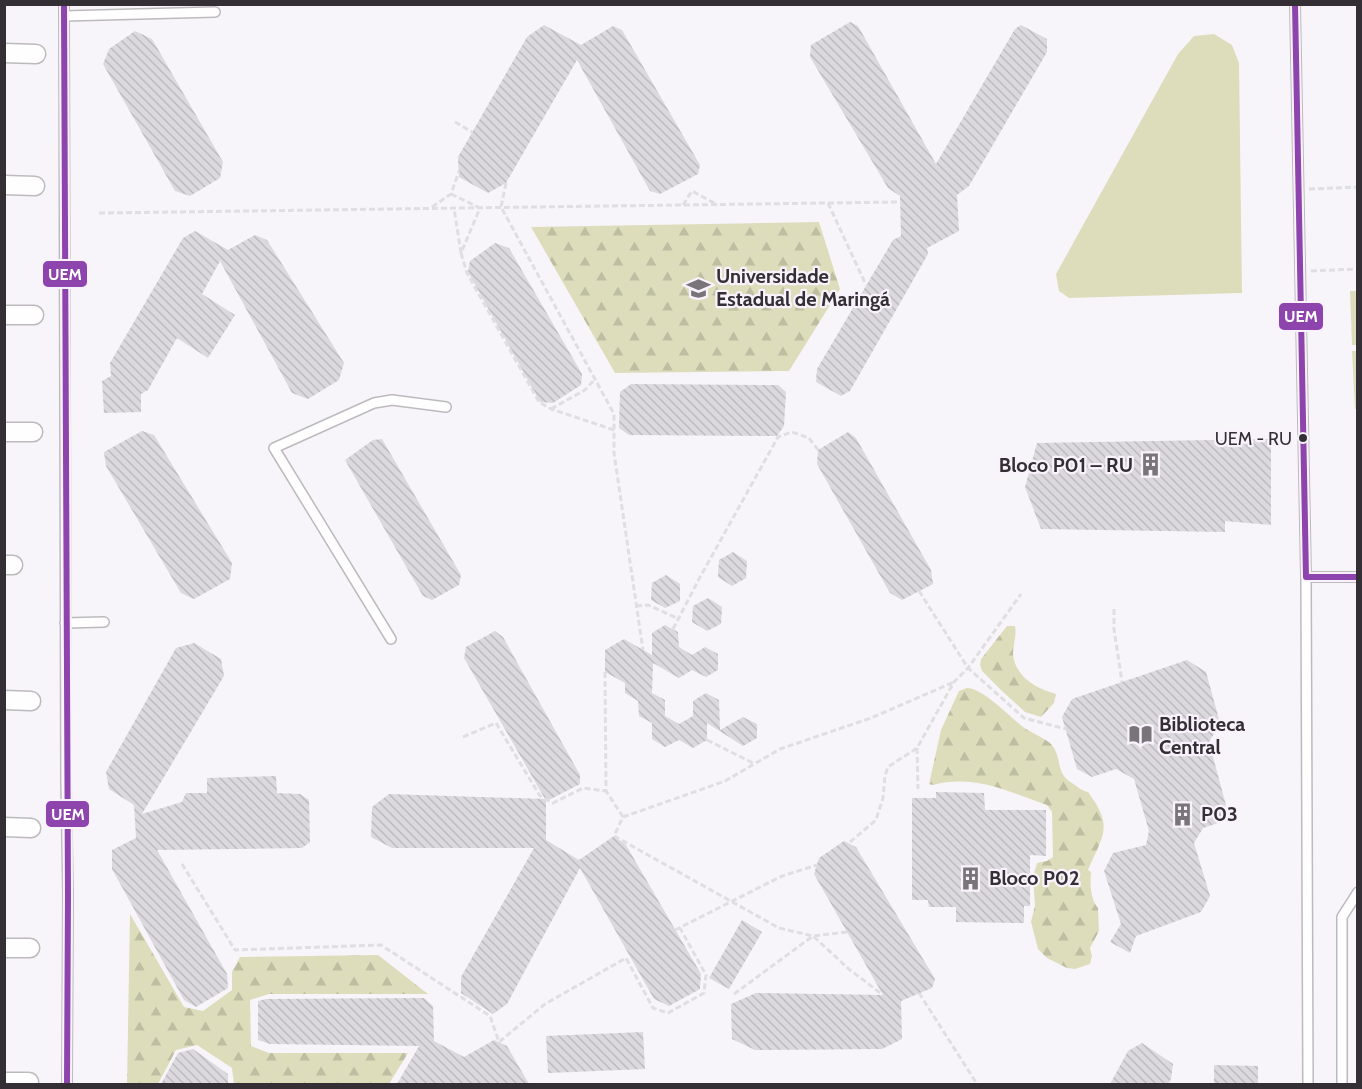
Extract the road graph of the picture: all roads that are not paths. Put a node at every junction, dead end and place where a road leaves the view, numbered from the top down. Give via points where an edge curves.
1 (64, 4) edge
2 (1295, 4) edge
3 (214, 12) dead end
4 (64, 16) junction
5 (4, 53) edge
6 (36, 54) dead end
7 (4, 185) edge
8 (35, 186) dead end
9 (4, 315) edge
10 (34, 315) dead end
11 (446, 407) dead end
12 (4, 432) edge
13 (33, 432) dead end
14 (1306, 577) junction
15 (1358, 577) edge
16 (104, 622) dead end
17 (65, 623) junction
18 (391, 639) dead end
19 (4, 700) edge
20 (32, 701) dead end
21 (4, 827) edge
22 (31, 828) dead end
23 (1358, 892) edge
24 (4, 948) edge
25 (30, 948) dead end
26 (4, 1082) edge
27 (29, 1082) dead end
28 (67, 1084) edge
29 (1308, 1084) edge
30 (1342, 1084) edge

1 - 4 lane
2 - 14 lane
3 - 4 lane
4 - 17 lane
5 - 6 street
7 - 8 street
9 - 10 street
11 - 18 lane via 392,400 374,403 274,448
12 - 13 street
14 - 15 lane
14 - 29 lane
16 - 17 lane
17 - 28 lane
19 - 20 street
21 - 22 street
23 - 30 lane via 1342,917
24 - 25 street
26 - 27 street

